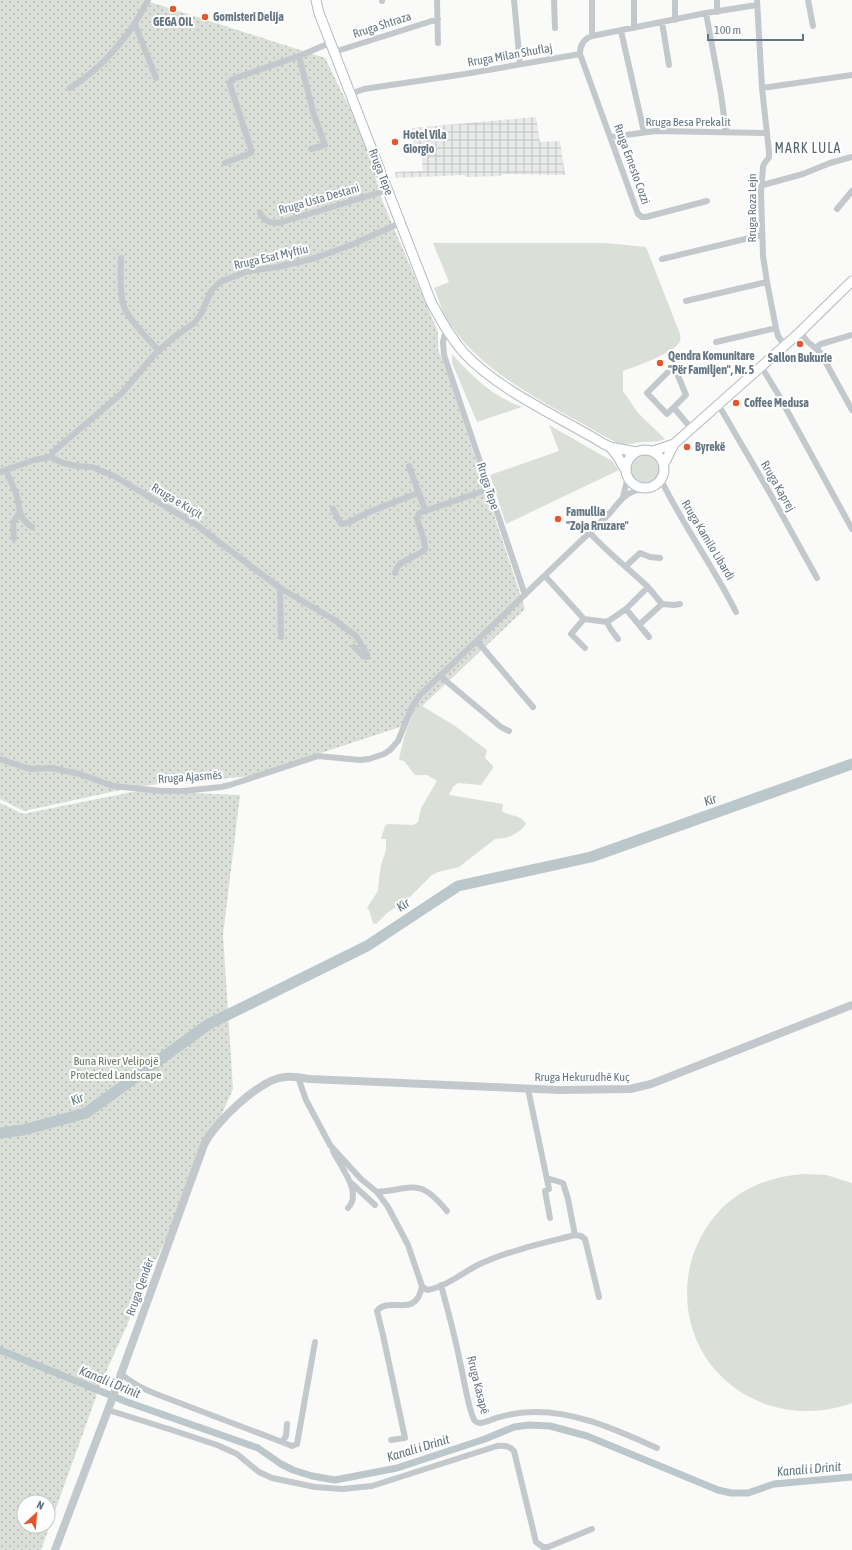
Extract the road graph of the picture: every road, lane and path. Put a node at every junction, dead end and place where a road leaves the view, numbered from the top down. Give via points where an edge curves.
1 (148, 0) edge
2 (310, 0) edge
3 (316, 0) edge
4 (437, 0) edge
5 (514, 0) edge
6 (554, 0) edge
7 (592, 0) edge
8 (634, 0) edge
9 (675, 0) edge
10 (717, 0) edge
11 (808, 0) edge
12 (757, 3) edge
13 (717, 12) junction
14 (319, 13) junction
15 (706, 14) junction
16 (438, 19) junction
17 (675, 20) junction
18 (662, 22) junction
19 (135, 24) junction
20 (813, 26) dead end
21 (555, 28) dead end
22 (634, 28) junction
23 (621, 31) junction
24 (592, 36) junction
25 (330, 43) junction
26 (438, 43) dead end
27 (334, 52) junction
28 (580, 54) junction
29 (299, 56) junction
30 (520, 64) junction
31 (669, 65) dead end
32 (852, 75) edge
33 (156, 78) dead end
34 (70, 88) dead end
35 (762, 88) junction
36 (350, 94) junction
37 (644, 132) junction
38 (726, 132) junction
39 (766, 133) junction
40 (610, 137) junction
41 (311, 149) dead end
42 (852, 157) edge
43 (225, 163) dead end
44 (763, 184) junction
45 (388, 190) junction
46 (852, 192) edge
47 (707, 201) dead end
48 (837, 209) dead end
49 (260, 214) dead end
50 (400, 223) junction
51 (762, 236) junction
52 (121, 258) dead end
53 (662, 259) dead end
54 (852, 281) edge
55 (767, 282) junction
56 (686, 301) dead end
57 (776, 328) junction
58 (446, 330) junction
59 (800, 332) junction
60 (852, 334) edge
61 (716, 342) dead end
62 (784, 346) junction
63 (815, 348) junction
64 (159, 351) junction
65 (761, 366) junction
66 (718, 404) junction
67 (674, 408) junction
68 (852, 410) edge
69 (691, 428) junction
70 (674, 444) junction
71 (610, 447) junction
72 (653, 451) junction
73 (636, 452) junction
74 (50, 457) junction
75 (664, 464) junction
76 (408, 466) dead end
77 (3, 471) edge
78 (627, 474) junction
79 (661, 480) junction
80 (643, 488) junction
81 (489, 489) junction
82 (418, 493) junction
83 (623, 497) junction
84 (333, 509) dead end
85 (425, 510) junction
86 (19, 513) junction
87 (32, 526) dead end
88 (852, 529) edge
89 (590, 533) junction
90 (14, 538) dead end
91 (660, 558) dead end
92 (626, 566) junction
93 (395, 573) dead end
94 (545, 576) junction
95 (817, 578) dead end
96 (648, 587) junction
97 (280, 588) junction
98 (525, 595) junction
99 (662, 604) junction
100 (680, 604) dead end
101 (626, 610) junction
102 (736, 612) dead end
103 (584, 619) junction
104 (607, 622) junction
105 (639, 625) junction
106 (281, 637) dead end
107 (649, 637) dead end
108 (618, 639) dead end
109 (477, 641) junction
110 (354, 647) dead end
111 (585, 648) dead end
112 (440, 676) junction
113 (533, 707) dead end
114 (509, 732) dead end
115 (0, 759) edge
116 (852, 1004) edge
117 (298, 1078) junction
118 (528, 1089) junction
119 (330, 1145) junction
120 (547, 1178) junction
121 (350, 1182) junction
122 (376, 1192) junction
123 (375, 1205) dead end
124 (348, 1208) dead end
125 (448, 1211) dead end
126 (550, 1218) dead end
127 (574, 1235) junction
128 (441, 1285) junction
129 (422, 1286) junction
130 (599, 1297) dead end
131 (315, 1342) dead end
132 (121, 1374) junction
133 (108, 1408) junction
134 (287, 1424) dead end
135 (391, 1440) dead end
136 (282, 1442) junction
137 (658, 1448) dead end
138 (592, 1529) dead end
139 (55, 1550) edge

1 - 19 street
2 - 14 main road, Rruga Tepe
3 - 14 main road, Rruga Tepe
4 - 16 street
5 - 30 street
6 - 21 street
7 - 24 street
8 - 22 street
9 - 17 street
10 - 13 street
11 - 20 street
12 - 13 street
12 - 35 street, Rruga Roza Lejn
13 - 15 street
14 - 25 main road, Rruga Tepe
15 - 17 street
15 - 38 street
16 - 26 street
16 - 27 street, Rruga Shtraza
17 - 18 street
18 - 22 street
18 - 31 street
19 - 33 street
19 - 34 street via 112,52
22 - 23 street
23 - 24 street
23 - 37 street
24 - 28 street via 584,41
25 - 27 main road, Rruga Tepe
25 - 29 street
27 - 36 main road, Rruga Tepe
28 - 30 street, Rruga Milan Shuflaj
28 - 40 street, Rruga Ernesto Cozzi
29 - 41 street via 325,145
29 - 43 street via 230,82 251,153
30 - 36 street, Rruga Milan Shuflaj via 364,89
32 - 35 street
35 - 39 street, Rruga Roza Lejn
36 - 45 main road, Rruga Tepe
37 - 38 street, Rruga Besa Prekalit
37 - 40 street, Rruga Besa Prekalit
38 - 39 street, Rruga Besa Prekalit
39 - 44 street, Rruga Roza Lejn via 769,158 764,164
40 - 47 street, Rruga Ernesto Cozzi via 638,214 642,217
42 - 44 street via 803,174
44 - 51 street, Rruga Roza Lejn
45 - 49 street, Rruga Usta Destani via 282,222 269,223
45 - 50 main road, Rruga Tepe
46 - 48 street
50 - 58 main road, Rruga Tepe via 431,302
50 - 64 street, Rruga Esat Myftiu via 315,258 248,271 226,279 215,285 194,323
51 - 53 street
51 - 55 street, Rruga Roza Lejn
52 - 64 street via 121,284 125,308
54 - 59 main road
55 - 56 street
55 - 57 street, Rruga Roza Lejn
57 - 61 street
57 - 62 street, Rruga Roza Lejn
58 - 71 main road, Rruga Tepe via 463,352 499,383
58 - 81 street, Rruga Tepe via 443,342 444,355
59 - 62 main road
59 - 63 street
60 - 63 street
62 - 65 main road
63 - 68 street via 820,352
64 - 74 street, Rruga Esat Myftiu via 122,393
65 - 66 main road
65 - 88 street
66 - 69 main road
66 - 95 street, Rruga Kaprej
67 - 67 street via 667,414 647,393 674,366 686,395
67 - 69 street
69 - 70 main road
70 - 72 main road
70 - 75 main road
71 - 73 main road, Rruga Tepe
71 - 78 main road, Rruga Tepe
72 - 73 main road via 644,449
72 - 75 main road via 660,456
73 - 78 main road via 626,463
74 - 77 street
74 - 97 street, Rruga e Kuçit via 63,463 92,467 128,484 209,533
75 - 79 main road
76 - 82 street
77 - 86 street via 16,492
78 - 80 main road via 636,486
78 - 83 street
79 - 80 main road via 656,485
79 - 102 street, Rruga Kamilo Libardi
80 - 83 street
81 - 85 street
81 - 98 street, Rruga Tepe
82 - 84 street via 342,524
82 - 85 street
83 - 89 street
85 - 93 street via 419,512 417,518 426,549 398,565
86 - 87 street via 27,524
86 - 90 street via 13,523
89 - 92 street
89 - 94 street
91 - 92 street via 640,552
92 - 96 street
94 - 98 street
94 - 103 street
96 - 99 street
96 - 101 street
97 - 106 street
97 - 110 street, Rruga e Kuçit via 333,619 356,636 367,658
98 - 109 street
99 - 100 street
99 - 105 street
101 - 104 street
101 - 105 street
103 - 104 street
103 - 111 street via 571,634
104 - 108 street
105 - 107 street
109 - 112 street
109 - 113 street
112 - 114 street
112 - 115 street, Rruga Ajasmës via 415,701 398,741 384,754 360,760 318,756 221,787 162,791 113,786 80,774 52,768 30,769
116 - 118 street, Rruga Hekurudhë Kuç via 636,1088
117 - 118 street, Rruga Hekurudhë Kuç
117 - 119 street via 306,1100
117 - 132 street, Rruga Qendër via 285,1076 258,1089 234,1107 207,1138
118 - 120 street
119 - 121 street
119 - 122 street
120 - 126 street via 549,1189 545,1191
120 - 127 street via 563,1183
121 - 123 street
121 - 124 street via 353,1199 352,1205
122 - 125 street via 417,1186 436,1197
122 - 129 street via 388,1207 408,1245
127 - 128 street via 484,1262
127 - 130 street via 585,1239
128 - 129 street via 427,1290
128 - 137 street, Rruga Kasapë via 473,1419 476,1422 533,1412 554,1413 575,1416
129 - 135 street via 421,1295 412,1304 385,1306 377,1311 405,1438
131 - 136 street via 297,1444 292,1446
132 - 133 street, Rruga Qendër
132 - 136 street via 156,1394
133 - 138 street via 217,1445 237,1454 259,1472 272,1478 342,1489 372,1486 504,1445 514,1451 536,1542 543,1547 548,1546
133 - 139 street, Rruga Qendër
134 - 136 street via 286,1436

